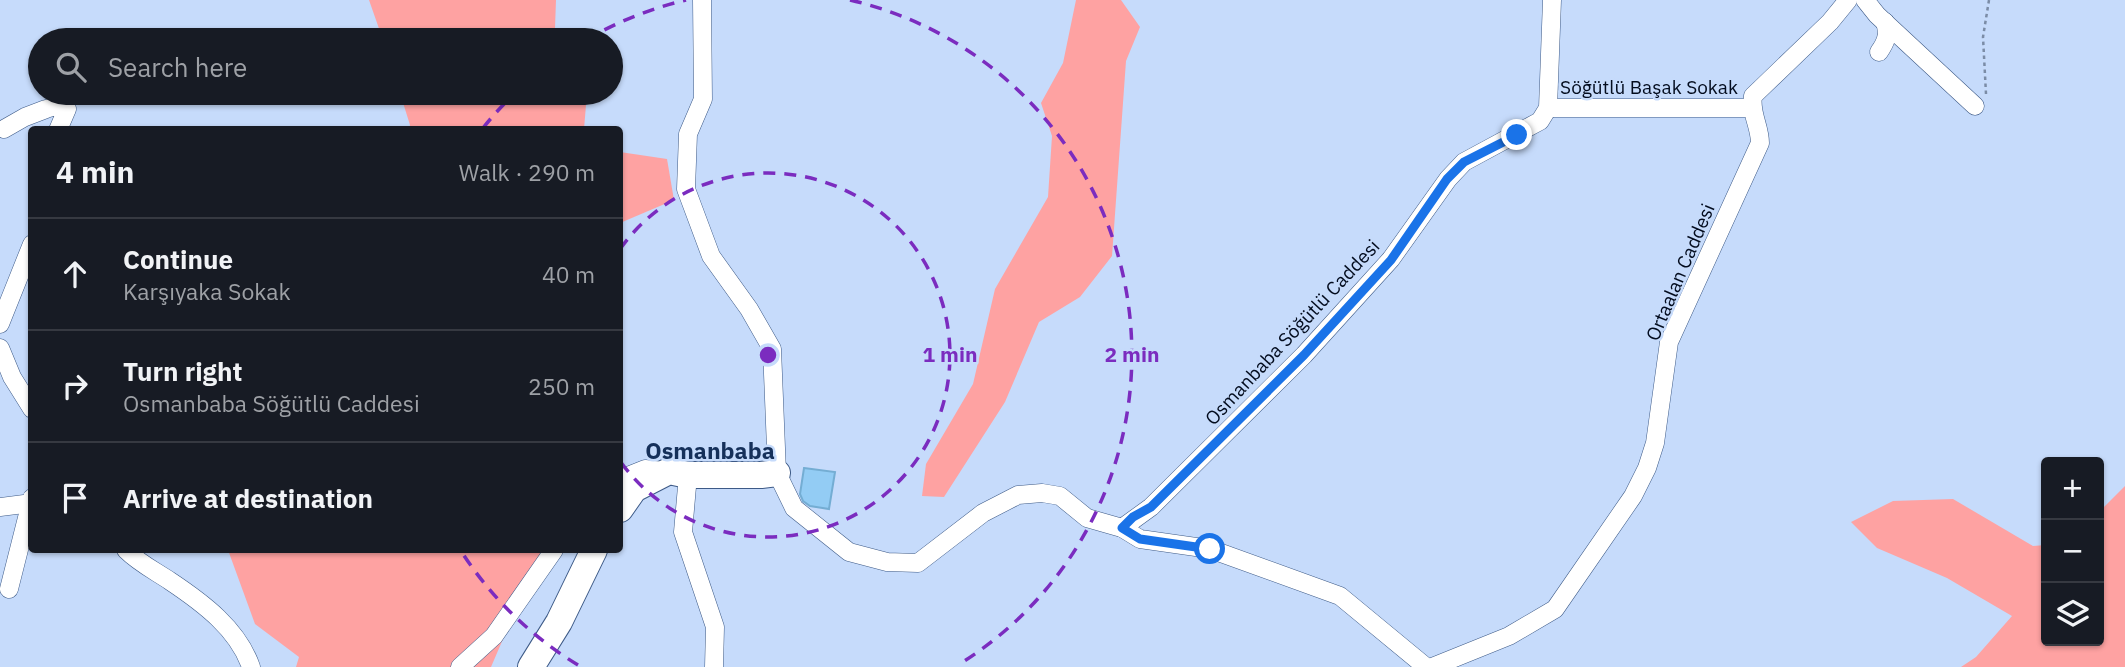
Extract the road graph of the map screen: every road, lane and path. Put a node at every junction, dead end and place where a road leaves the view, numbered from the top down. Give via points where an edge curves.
1 (702, 0) edge
2 (1552, 0) edge
3 (1848, 0) edge
4 (1866, 0) edge
5 (1989, 0) edge
6 (1885, 22) junction
7 (1879, 52) dead end
8 (1975, 106) joint
9 (1548, 108) junction
10 (1751, 108) junction
11 (60, 126) edge
12 (4, 129) dead end
13 (28, 254) edge
14 (0, 324) edge
15 (0, 348) edge
16 (28, 403) edge
17 (678, 473) junction
18 (777, 473) junction
19 (623, 478) edge
20 (28, 502) edge
21 (623, 505) edge
22 (0, 508) edge
23 (28, 513) edge
24 (1122, 528) junction
25 (130, 553) edge
26 (552, 553) edge
27 (593, 553) edge
28 (9, 589) dead end
29 (251, 667) edge
30 (460, 667) edge
31 (531, 667) edge
32 (714, 667) edge
33 (1426, 667) edge
34 (1432, 667) edge

1 - 18 street via 703,99 688,134 686,189 711,256 772,349
2 - 9 street
3 - 10 street via 1753,96
4 - 6 street
5 - 8 path via 1983,37 1985,104
6 - 7 street via 1888,32
6 - 8 street
9 - 10 street, Söğütlü Başak Sokak
9 - 24 street, Osmanbaba Söğütlü Caddesi via 1540,121 1464,162 1391,260 1304,355 1151,507
10 - 34 street, Ortaalan Caddesi via 1760,143 1669,342 1655,443 1633,496 1555,609 1509,636
11 - 12 street via 67,109 56,106
13 - 14 street
15 - 16 street
17 - 18 street
17 - 19 street via 645,469
17 - 21 street via 634,489
17 - 32 street via 683,531 715,627
18 - 24 street via 794,508 812,523 849,552 887,562 918,563 983,513 1018,495 1060,496 1087,518
20 - 22 street
23 - 28 street
24 - 33 street via 1140,539 1210,549 1340,596
25 - 29 street via 214,614 242,645
26 - 30 street via 494,635
27 - 31 street

